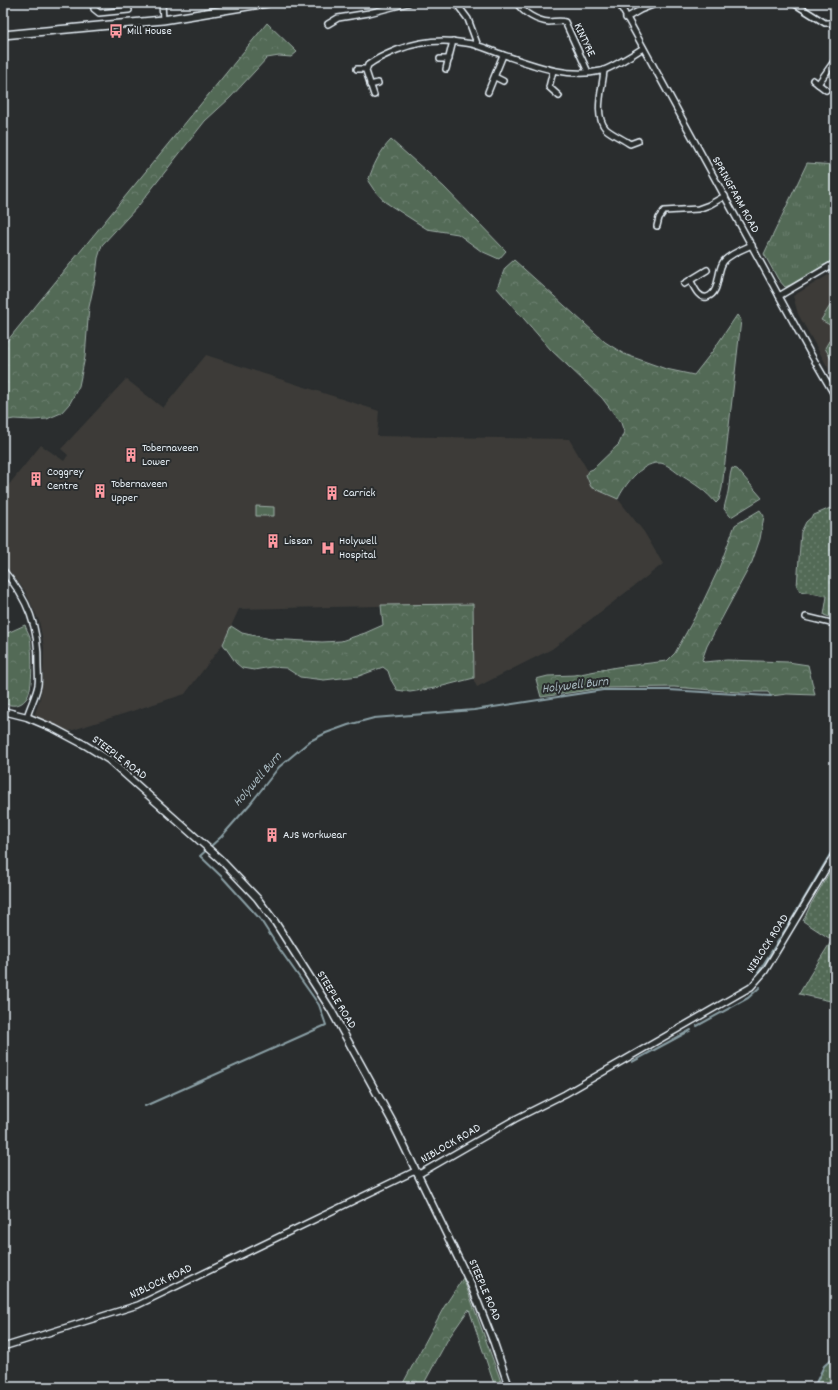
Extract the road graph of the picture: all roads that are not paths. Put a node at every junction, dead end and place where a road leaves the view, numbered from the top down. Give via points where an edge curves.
1 (93, 3) edge
2 (162, 3) edge
3 (267, 3) edge
4 (408, 3) edge
5 (456, 3) edge
6 (516, 3) edge
7 (618, 3) edge
8 (658, 3) edge
9 (795, 4) edge
10 (129, 10) dead end
11 (626, 18) junction
12 (163, 20) junction
13 (835, 23) edge
14 (328, 24) dead end
15 (3, 35) edge
16 (453, 41) junction
17 (478, 46) junction
18 (644, 48) junction
19 (504, 55) junction
20 (440, 59) dead end
21 (449, 59) junction
22 (835, 60) edge
23 (357, 68) dead end
24 (365, 69) junction
25 (446, 69) dead end
26 (604, 70) junction
27 (553, 71) junction
28 (588, 72) junction
29 (495, 77) junction
30 (813, 80) dead end
31 (503, 81) dead end
32 (378, 83) dead end
33 (818, 84) junction
34 (370, 85) junction
35 (826, 90) dead end
36 (488, 92) dead end
37 (374, 95) dead end
38 (559, 96) dead end
39 (638, 141) dead end
40 (725, 196) junction
41 (657, 226) dead end
42 (752, 245) junction
43 (835, 263) edge
44 (707, 270) dead end
45 (690, 280) junction
46 (684, 284) dead end
47 (779, 296) junction
48 (835, 396) edge
49 (3, 570) edge
50 (806, 617) dead end
51 (813, 618) junction
52 (835, 624) edge
53 (812, 626) dead end
54 (3, 711) edge
55 (27, 717) junction
56 (835, 854) edge
57 (417, 1172) junction
58 (3, 1347) edge
59 (509, 1387) edge

1 - 10 street via 94,9 99,13
2 - 12 street
3 - 12 main road
4 - 14 street via 338,18
5 - 17 street via 468,19
6 - 28 street, KINTYRE via 523,11 540,20 565,22
7 - 11 street, SPRINGFARM ROAD
8 - 11 street
9 - 13 street via 825,23
11 - 18 street, SPRINGFARM ROAD
12 - 15 main road
16 - 17 street, KINTYRE
16 - 21 street
16 - 24 street, KINTYRE via 432,41 410,46 369,64
17 - 19 street, KINTYRE
18 - 26 street, KINTYRE
18 - 40 street, SPRINGFARM ROAD
19 - 27 street, KINTYRE
19 - 29 street
20 - 21 street
21 - 25 street
22 - 33 street
23 - 24 street
24 - 34 street
26 - 28 street, KINTYRE
26 - 39 street via 599,114 602,123 610,132 630,144
27 - 28 street, KINTYRE
27 - 38 street via 549,87
29 - 31 street
29 - 36 street
30 - 33 street
32 - 34 street
33 - 35 street
34 - 37 street
40 - 41 street via 698,209 664,211
40 - 42 street, SPRINGFARM ROAD
42 - 45 street via 725,260 711,295 701,296
42 - 47 street, SPRINGFARM ROAD
43 - 47 street
44 - 45 street
45 - 46 street
47 - 48 street, SPRINGFARM ROAD
49 - 55 street via 24,600 36,631 39,656 38,684
50 - 51 street
51 - 52 street
51 - 53 street
54 - 55 street, STEEPLE ROAD
55 - 57 street, STEEPLE ROAD via 55,729 109,760 210,849 257,898 331,1010
56 - 57 street, NIBLOCK ROAD via 765,971 751,987 565,1094 515,1119 421,1173
57 - 58 street, NIBLOCK ROAD via 138,1305
57 - 59 street, STEEPLE ROAD via 471,1285

